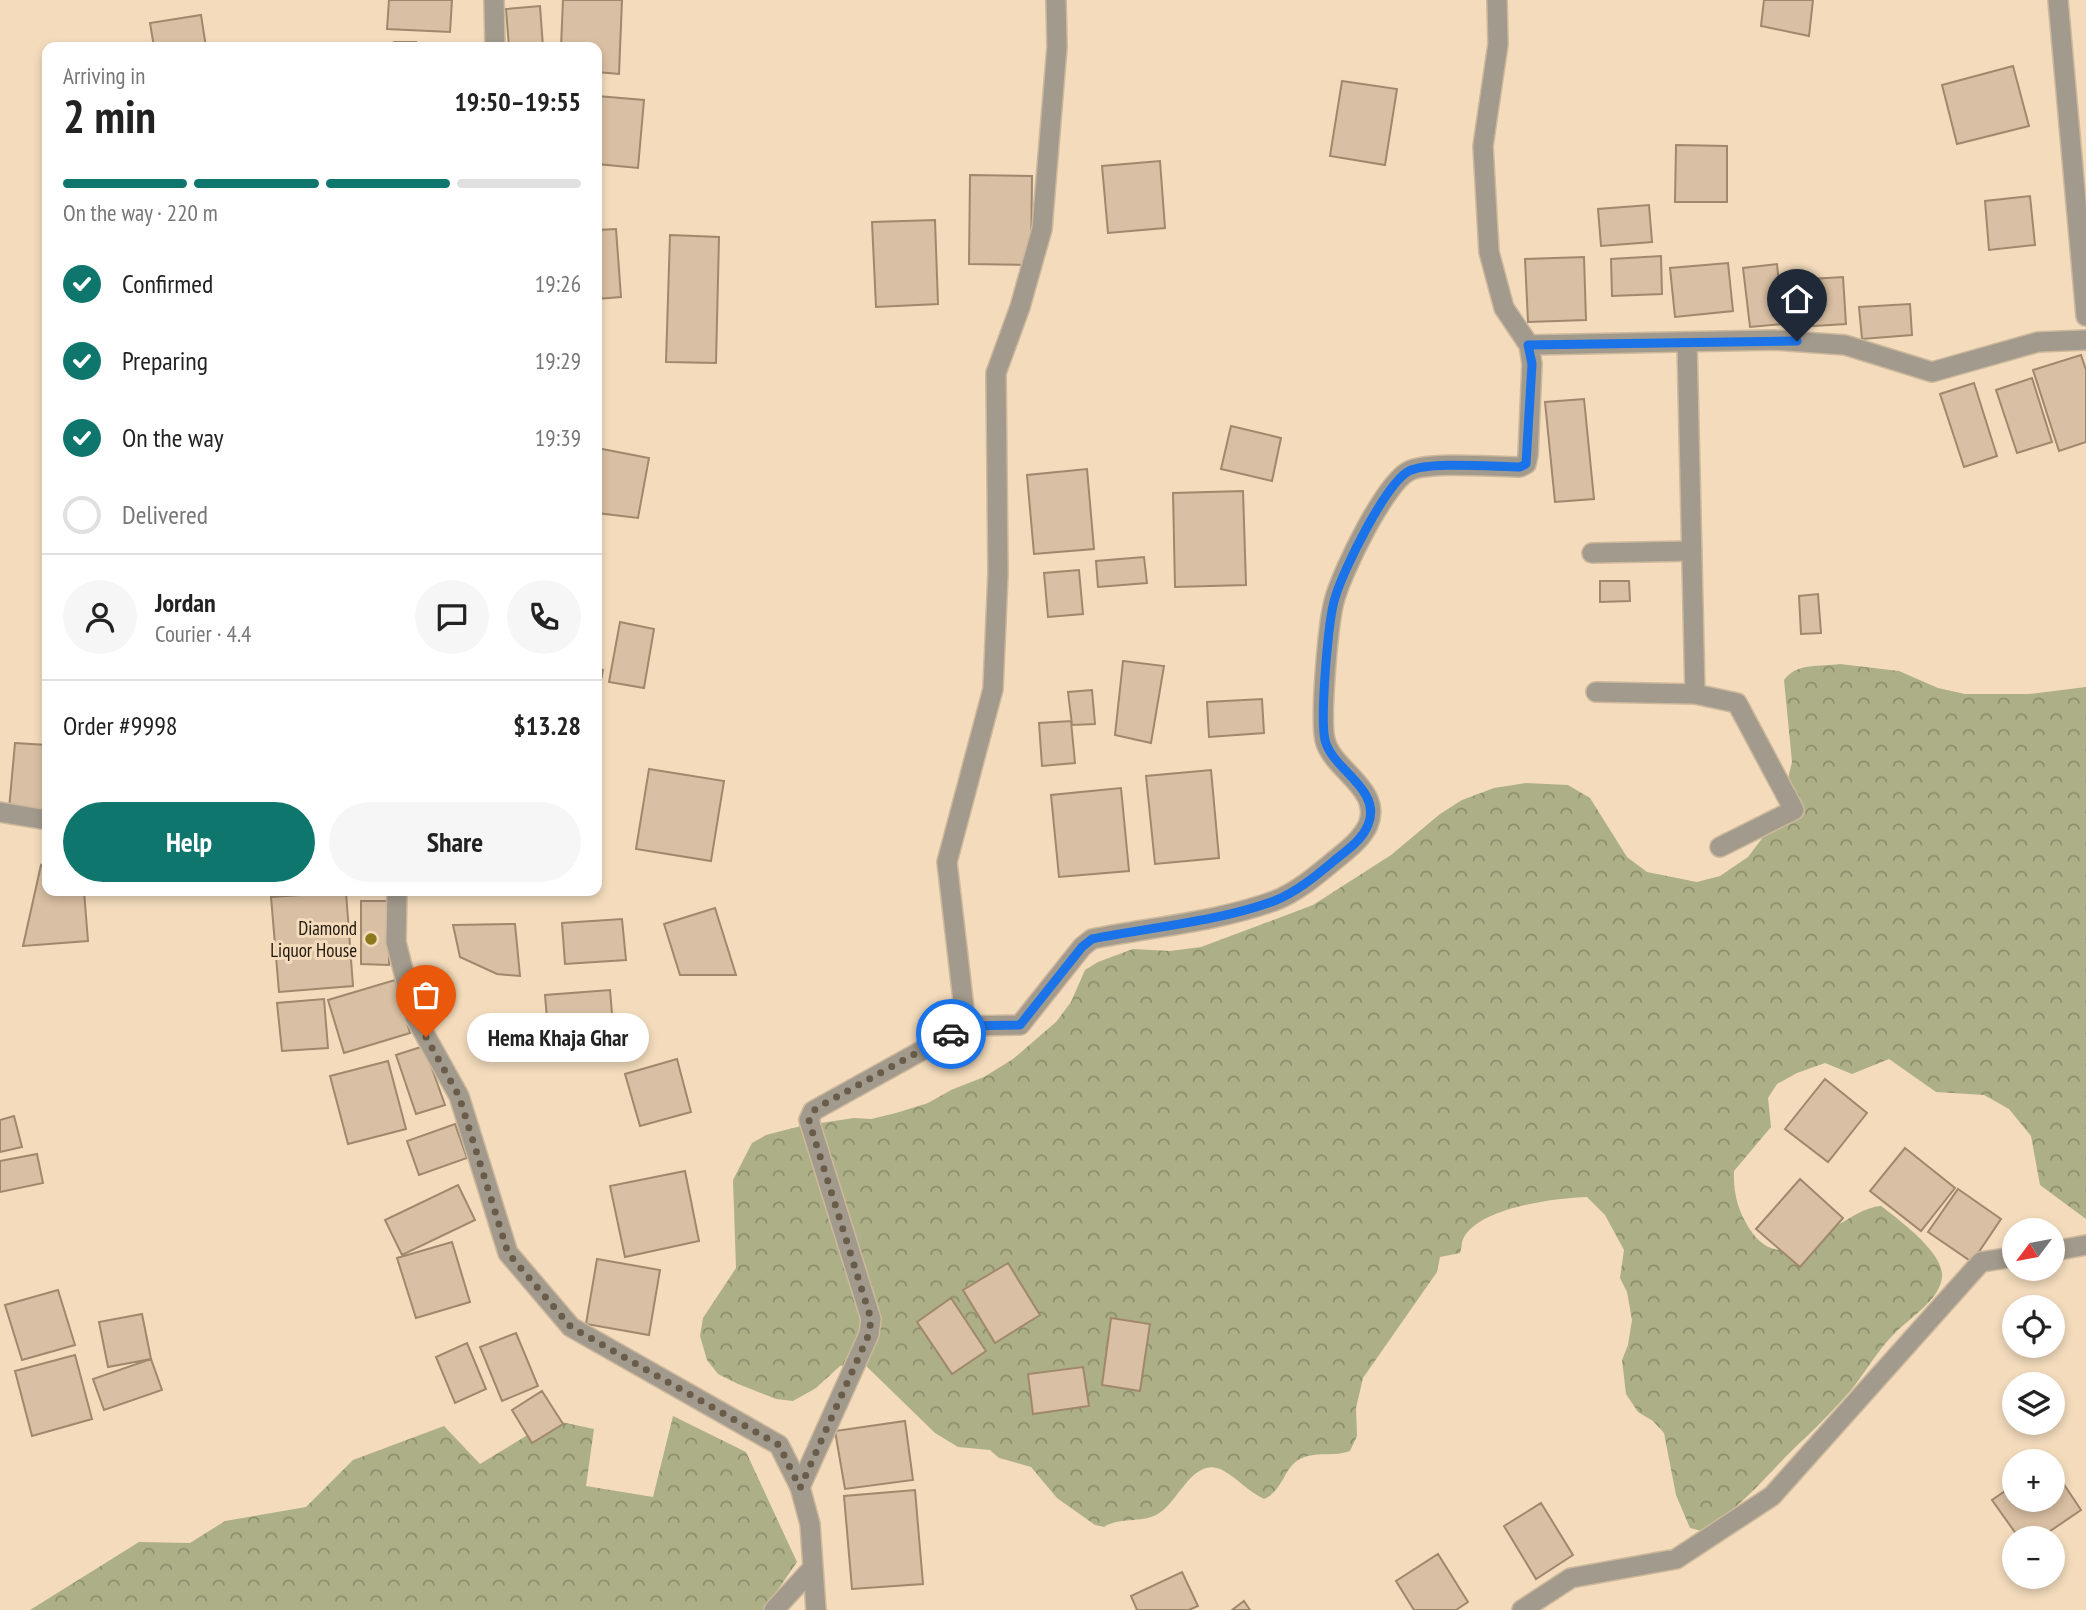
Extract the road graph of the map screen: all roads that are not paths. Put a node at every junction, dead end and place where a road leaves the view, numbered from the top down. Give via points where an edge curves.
1 (494, 0) edge
2 (1056, 0) edge
3 (1497, 0) edge
4 (2058, 0) edge
5 (495, 42) edge
6 (2086, 316) edge
7 (2086, 340) edge
8 (1687, 342) junction
9 (1528, 345) junction
10 (1692, 551) junction
11 (1592, 553) dead end
12 (1596, 692) dead end
13 (1695, 694) junction
14 (0, 812) edge
15 (42, 819) edge
16 (1720, 847) dead end
17 (397, 896) edge
18 (966, 1026) junction
19 (2086, 1245) edge
20 (2065, 1249) edge
21 (2002, 1259) edge
22 (800, 1488) junction
23 (811, 1570) junction
24 (774, 1610) edge
25 (816, 1610) edge
26 (1522, 1610) edge

1 - 5 street
2 - 18 street via 1057,47 1042,229 996,373 998,573 993,689 947,862
3 - 9 street via 1497,44 1483,146 1489,252 1504,308
4 - 6 street
7 - 8 street via 2038,342 1932,372 1845,345 1774,340
8 - 9 street
8 - 10 street
9 - 18 street via 1532,364 1526,464 1424,466 1409,471 1395,482 1359,542 1335,599 1322,722 1326,744 1359,783 1369,803 1369,824 1356,843 1276,900 1092,939 1020,1025
10 - 11 street
10 - 13 street
12 - 13 street
13 - 16 street via 1737,703 1794,810
14 - 15 street
17 - 22 street via 396,942 415,1017 459,1096 508,1253 571,1327 779,1445
18 - 22 street via 813,1111 809,1121 871,1319 869,1334
19 - 20 street
21 - 26 street via 1981,1262 1772,1496 1676,1559 1571,1578
22 - 23 street via 810,1524
23 - 24 street
23 - 25 street

